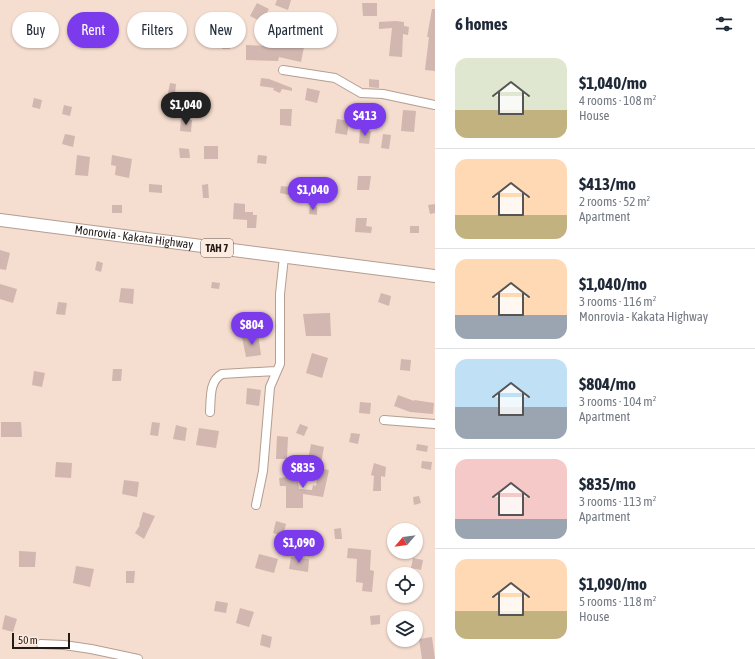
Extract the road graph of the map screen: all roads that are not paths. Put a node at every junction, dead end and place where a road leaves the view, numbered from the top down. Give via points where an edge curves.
1 (283, 70) dead end
2 (435, 105) edge
3 (0, 220) edge
4 (284, 257) junction
5 (435, 276) edge
6 (276, 371) junction
7 (210, 412) dead end
8 (384, 420) dead end
9 (435, 424) edge
10 (256, 505) dead end
11 (41, 644) dead end
12 (138, 659) edge

1 - 2 street via 335,78 361,93 383,94
3 - 4 highway, Monrovia - Kakata Highway / TAH 7
4 - 5 highway, Monrovia - Kakata Highway / TAH 7
4 - 6 street via 280,294 280,364
6 - 7 street via 217,376 212,383
6 - 10 street via 270,386
8 - 9 street
11 - 12 street via 78,647

